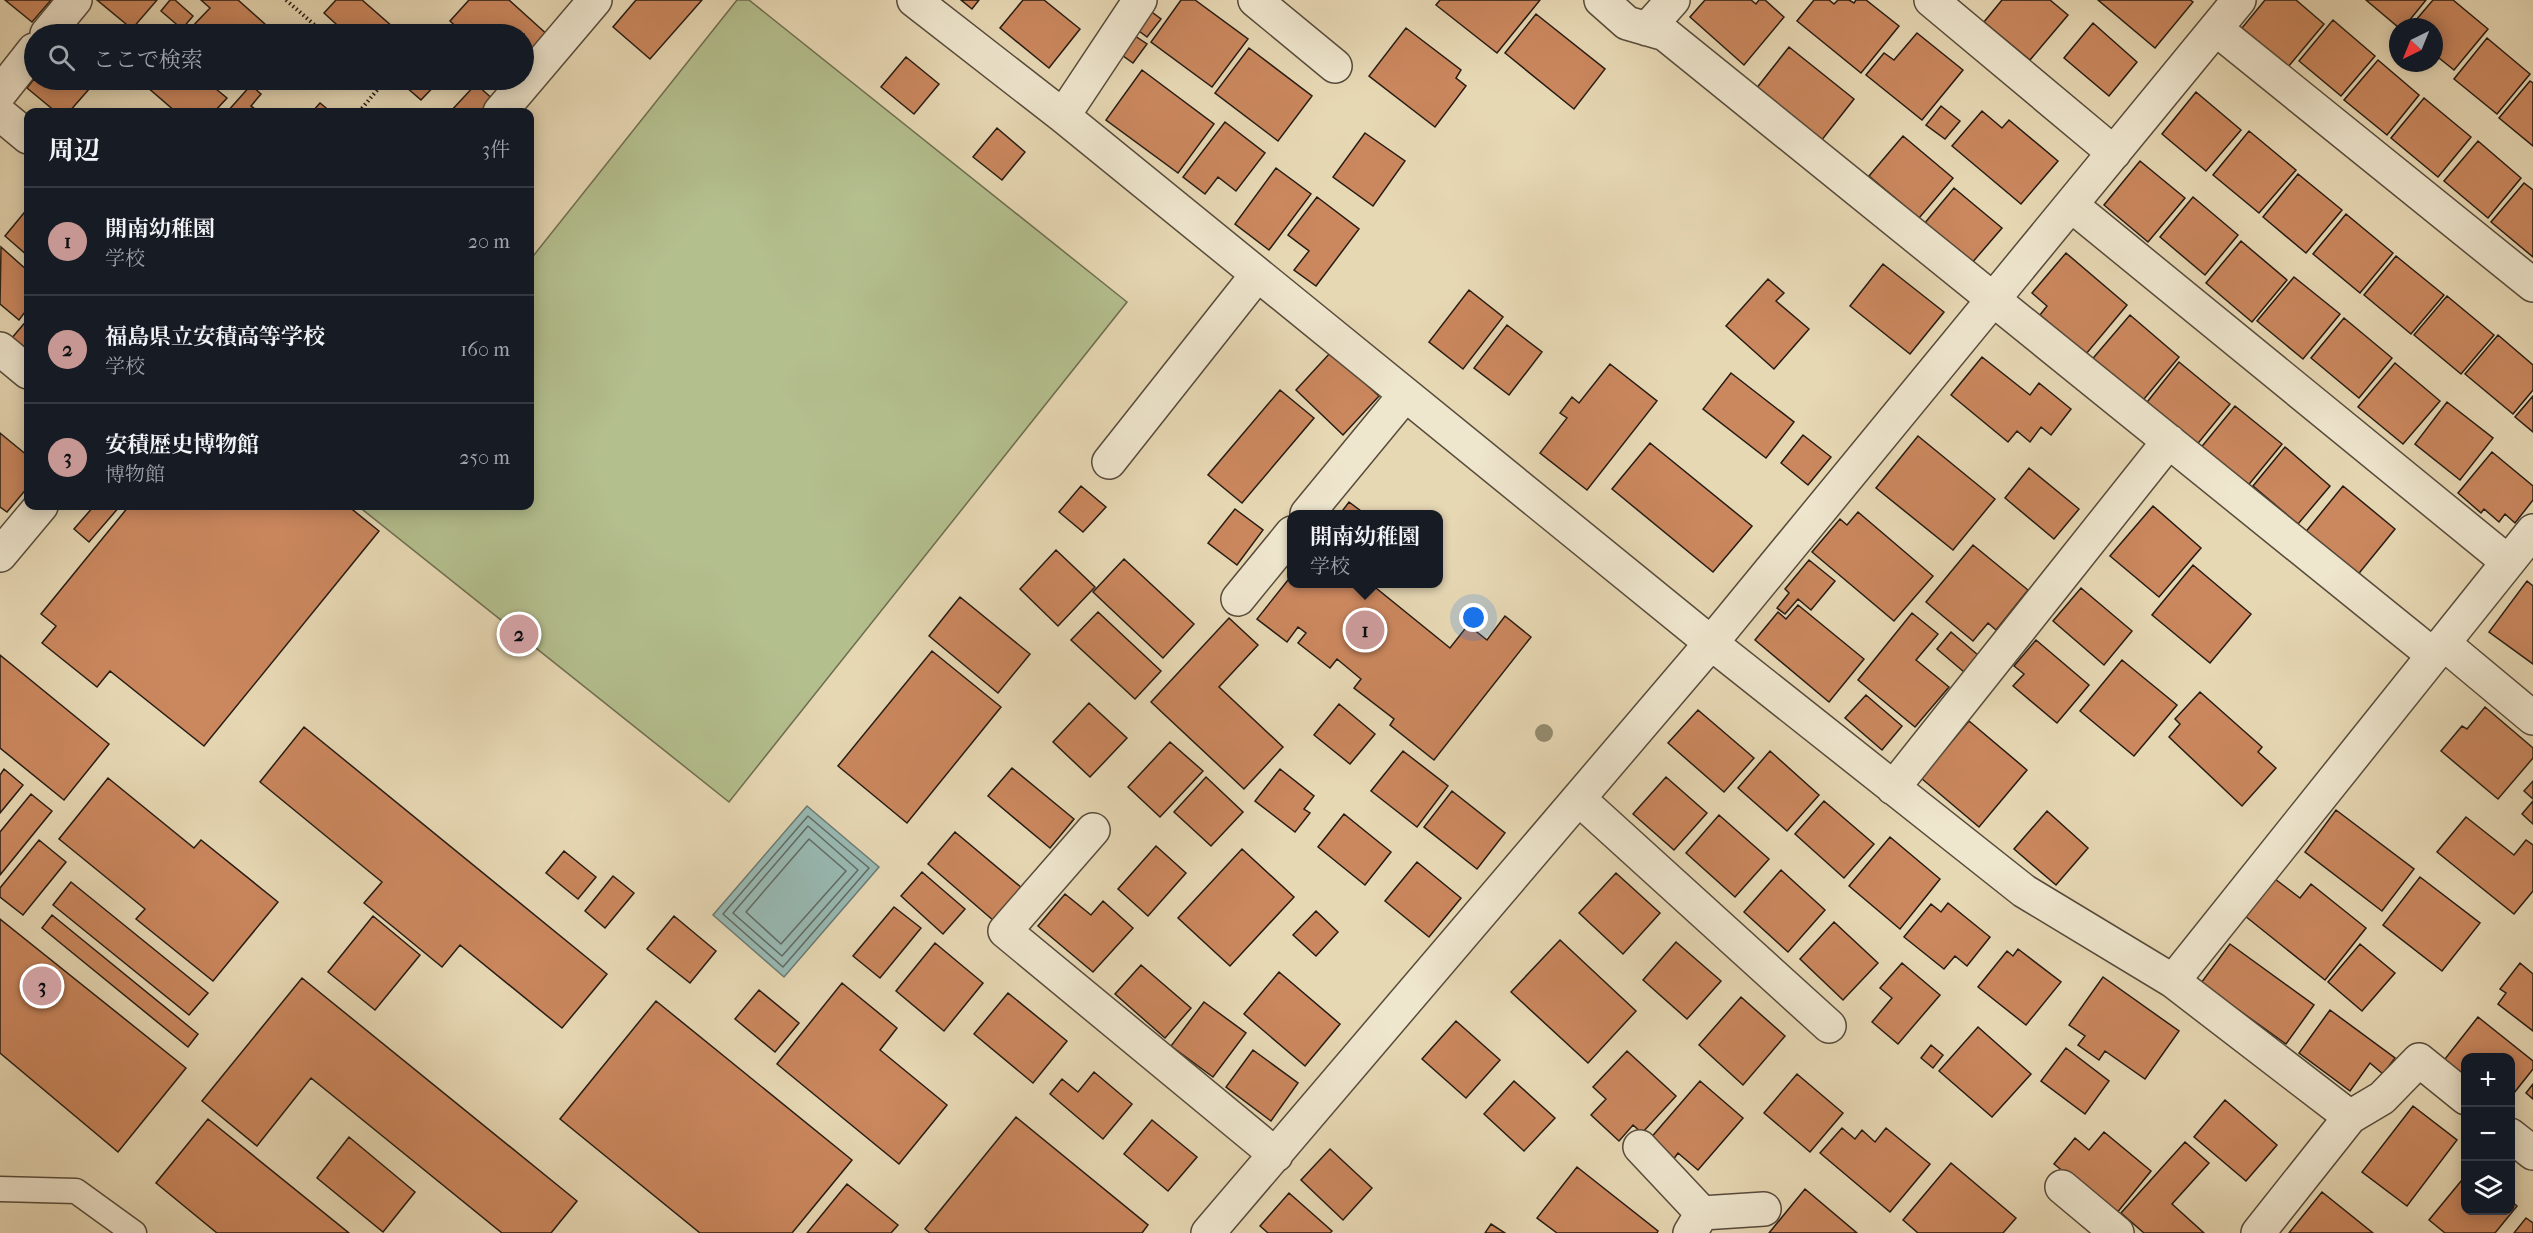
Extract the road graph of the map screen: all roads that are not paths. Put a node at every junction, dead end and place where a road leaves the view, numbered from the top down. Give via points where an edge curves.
1 (75, 0) edge
2 (595, 0) edge
3 (914, 0) edge
4 (1140, 0) edge
5 (1255, 0) edge
6 (1601, 0) edge
7 (1673, 0) edge
8 (1931, 0) edge
9 (2239, 0) edge
10 (55, 24) edge
11 (1647, 29) junction
12 (2216, 29) junction
13 (24, 63) edge
14 (1335, 66) dead end
15 (534, 72) edge
16 (519, 90) edge
17 (0, 93) edge
18 (503, 108) edge
19 (0, 114) edge
20 (1063, 116) junction
21 (24, 134) edge
22 (2114, 153) junction
23 (2071, 205) junction
24 (1257, 275) junction
25 (2533, 285) edge
26 (1994, 299) junction
27 (0, 349) edge
28 (24, 369) edge
29 (1405, 395) junction
30 (2169, 441) junction
31 (1109, 462) dead end
32 (38, 510) edge
33 (1310, 510) edge
34 (2533, 531) edge
35 (1287, 539) edge
36 (0, 555) edge
37 (2508, 562) junction
38 (1238, 598) dead end
39 (1711, 643) junction
40 (2438, 649) junction
41 (2533, 718) edge
42 (1893, 788) junction
43 (1579, 799) junction
44 (1093, 830) dead end
45 (2173, 981) junction
46 (1829, 1026) dead end
47 (2461, 1094) edge
48 (2350, 1117) junction
49 (2515, 1138) edge
50 (1640, 1147) dead end
51 (2533, 1154) edge
52 (1276, 1155) junction
53 (2062, 1187) dead end
54 (0, 1189) edge
55 (1764, 1209) dead end
56 (1696, 1223) edge
57 (134, 1233) edge
58 (1209, 1233) edge
59 (2117, 1233) edge
60 (2258, 1233) edge

1 - 10 street
2 - 15 street
3 - 20 street
4 - 20 street
5 - 14 street
6 - 11 street via 1627,23
7 - 11 street
8 - 22 street
9 - 12 street
11 - 26 street via 1665,34
12 - 22 street
12 - 25 street
13 - 17 street
16 - 18 street
19 - 21 street
20 - 24 street
22 - 23 street
23 - 26 street
23 - 37 street
24 - 29 street
24 - 31 street
26 - 30 street
26 - 39 street
27 - 28 street
29 - 33 street
29 - 39 street
30 - 40 street
30 - 42 street
32 - 36 street
34 - 37 street
35 - 38 street
37 - 40 street
39 - 42 street
39 - 43 street
40 - 41 street
40 - 45 street
42 - 45 street via 2024,891
43 - 46 street
43 - 52 street
44 - 52 street via 1005,931
45 - 48 street
47 - 48 street via 2419,1060 2382,1098
48 - 60 street
49 - 51 street
50 - 56 street
52 - 58 street
53 - 59 street
54 - 57 lane via 76,1191
55 - 56 street

